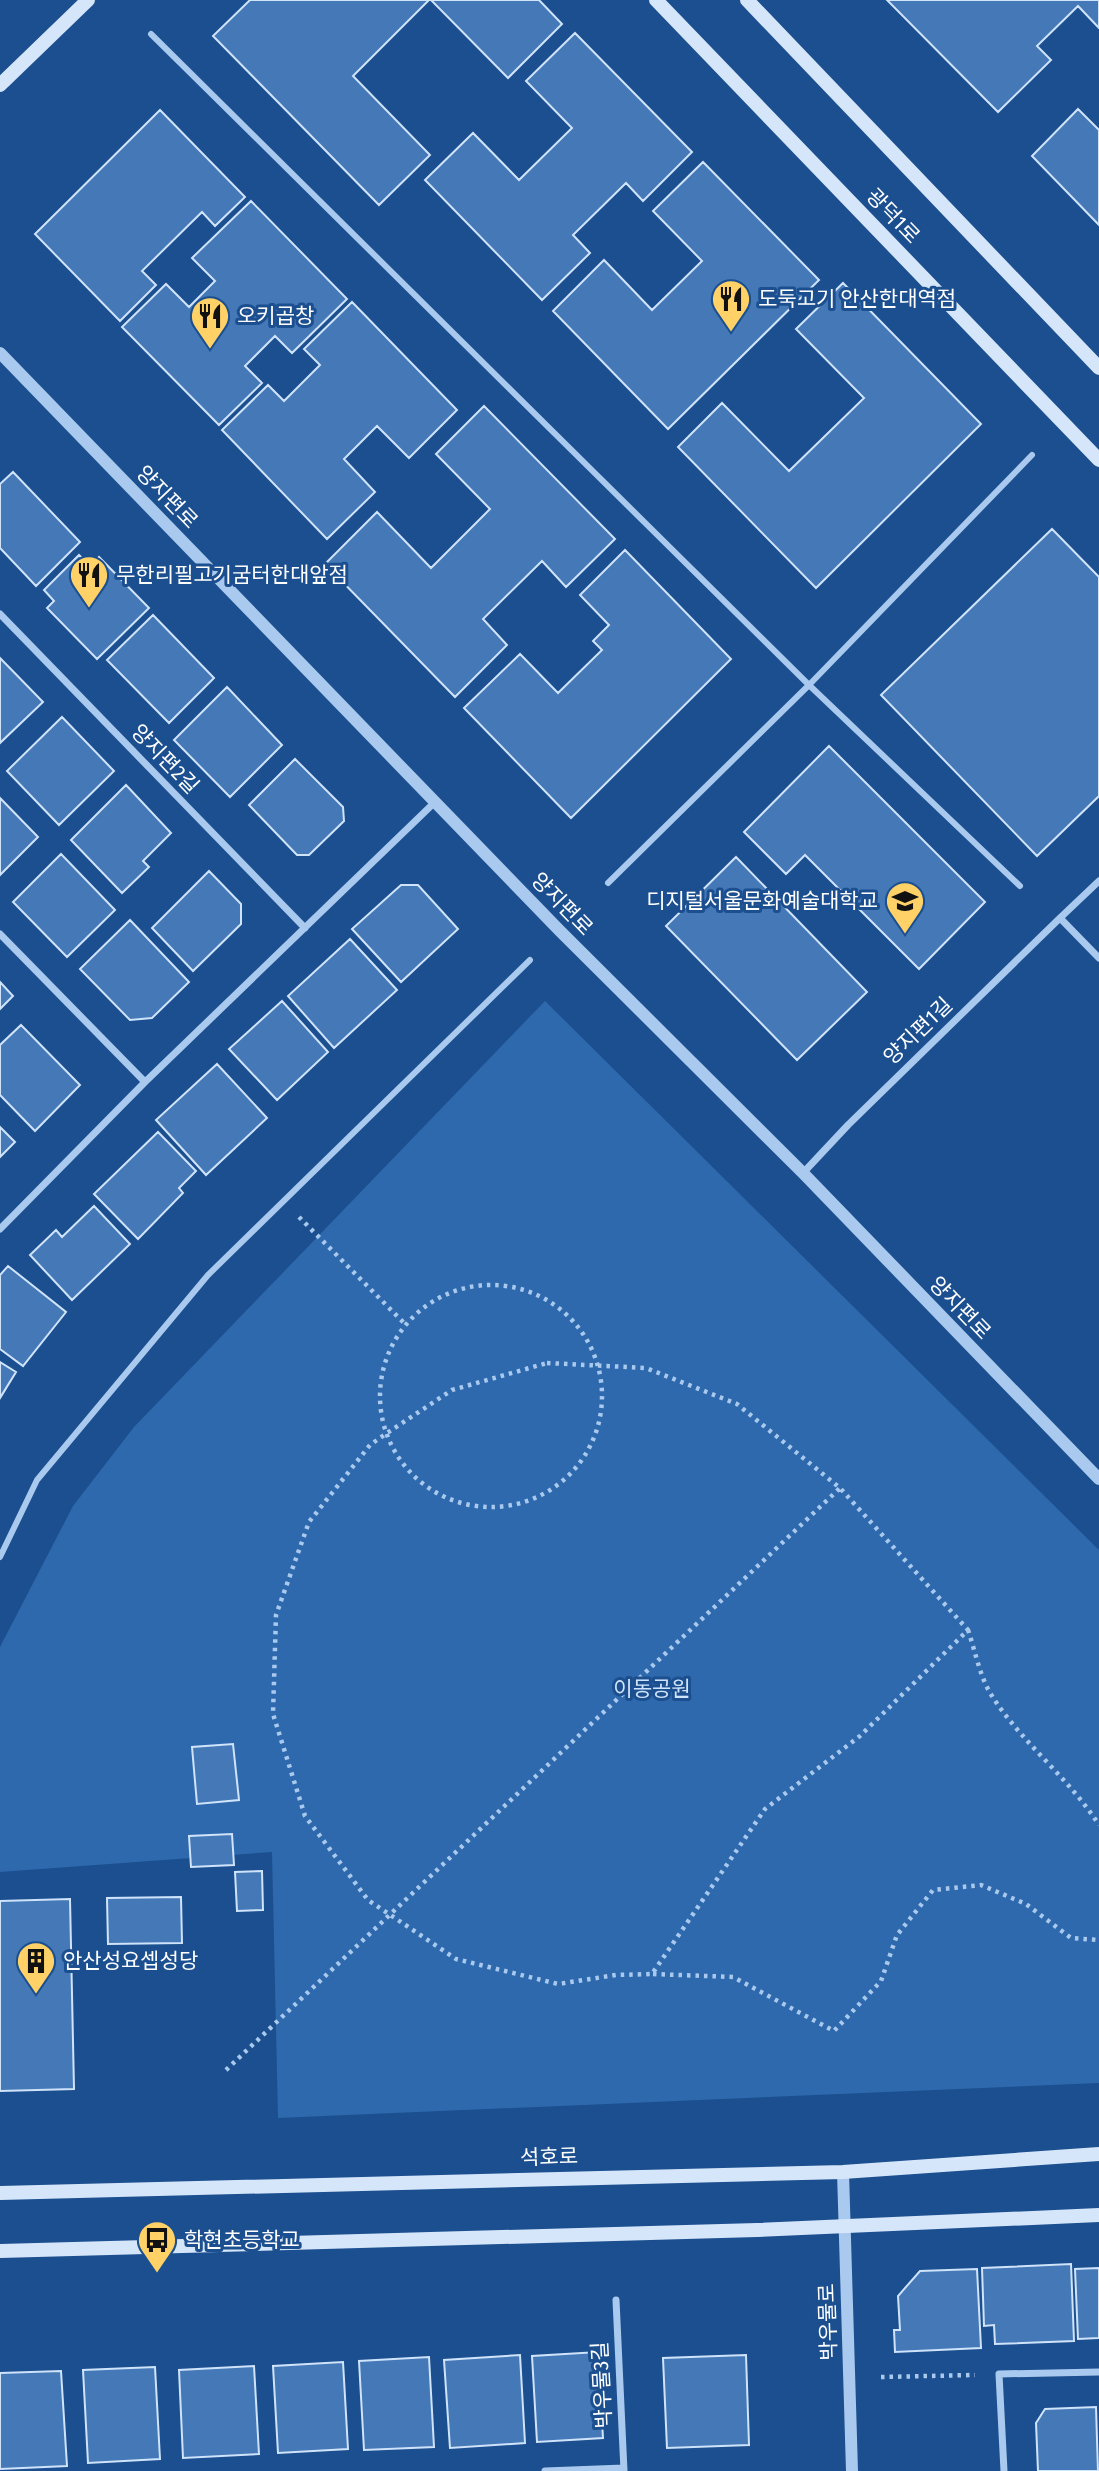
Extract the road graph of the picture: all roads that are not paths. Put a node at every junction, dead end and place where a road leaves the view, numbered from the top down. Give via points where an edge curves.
1 (88, 0) edge
2 (656, 0) edge
3 (747, 0) edge
4 (151, 34) dead end
5 (0, 85) edge
6 (0, 353) edge
7 (1099, 368) edge
8 (1032, 454) dead end
9 (1099, 460) edge
10 (0, 614) edge
11 (809, 685) junction
12 (436, 801) junction
13 (1099, 881) edge
14 (608, 883) dead end
15 (1020, 886) dead end
16 (1060, 918) junction
17 (305, 928) junction
18 (0, 934) edge
19 (1099, 958) edge
20 (530, 960) dead end
21 (145, 1082) junction
22 (803, 1173) junction
23 (0, 1229) edge
24 (1099, 1479) edge
25 (0, 1558) edge
26 (1099, 2154) edge
27 (843, 2172) junction
28 (0, 2193) edge
29 (1099, 2215) edge
30 (844, 2226) junction
31 (0, 2250) edge
32 (616, 2300) dead end
33 (1099, 2372) edge
34 (624, 2470) edge
35 (545, 2471) edge
36 (852, 2471) edge
37 (1004, 2471) edge

1 - 5 main road
2 - 9 main road, 광덕1로
3 - 7 main road, 광덕1로
4 - 11 street
6 - 12 street, 양지편로
8 - 11 street
10 - 17 street, 양지편2길
11 - 14 street
11 - 15 street
12 - 17 street
12 - 22 street, 양지편로
13 - 16 street, 양지편1길
16 - 19 street
16 - 22 street, 양지편1길
17 - 21 street
18 - 21 street
20 - 25 street via 208,1275 37,1480
21 - 23 street
22 - 24 street, 양지편로
26 - 27 main road, 석호로
27 - 28 main road, 석호로
27 - 30 street, 박우물로
29 - 30 main road
30 - 31 main road
30 - 36 street, 박우물로
32 - 34 street, 박우물3길
33 - 37 street via 999,2374
34 - 35 street, 박우물3길

